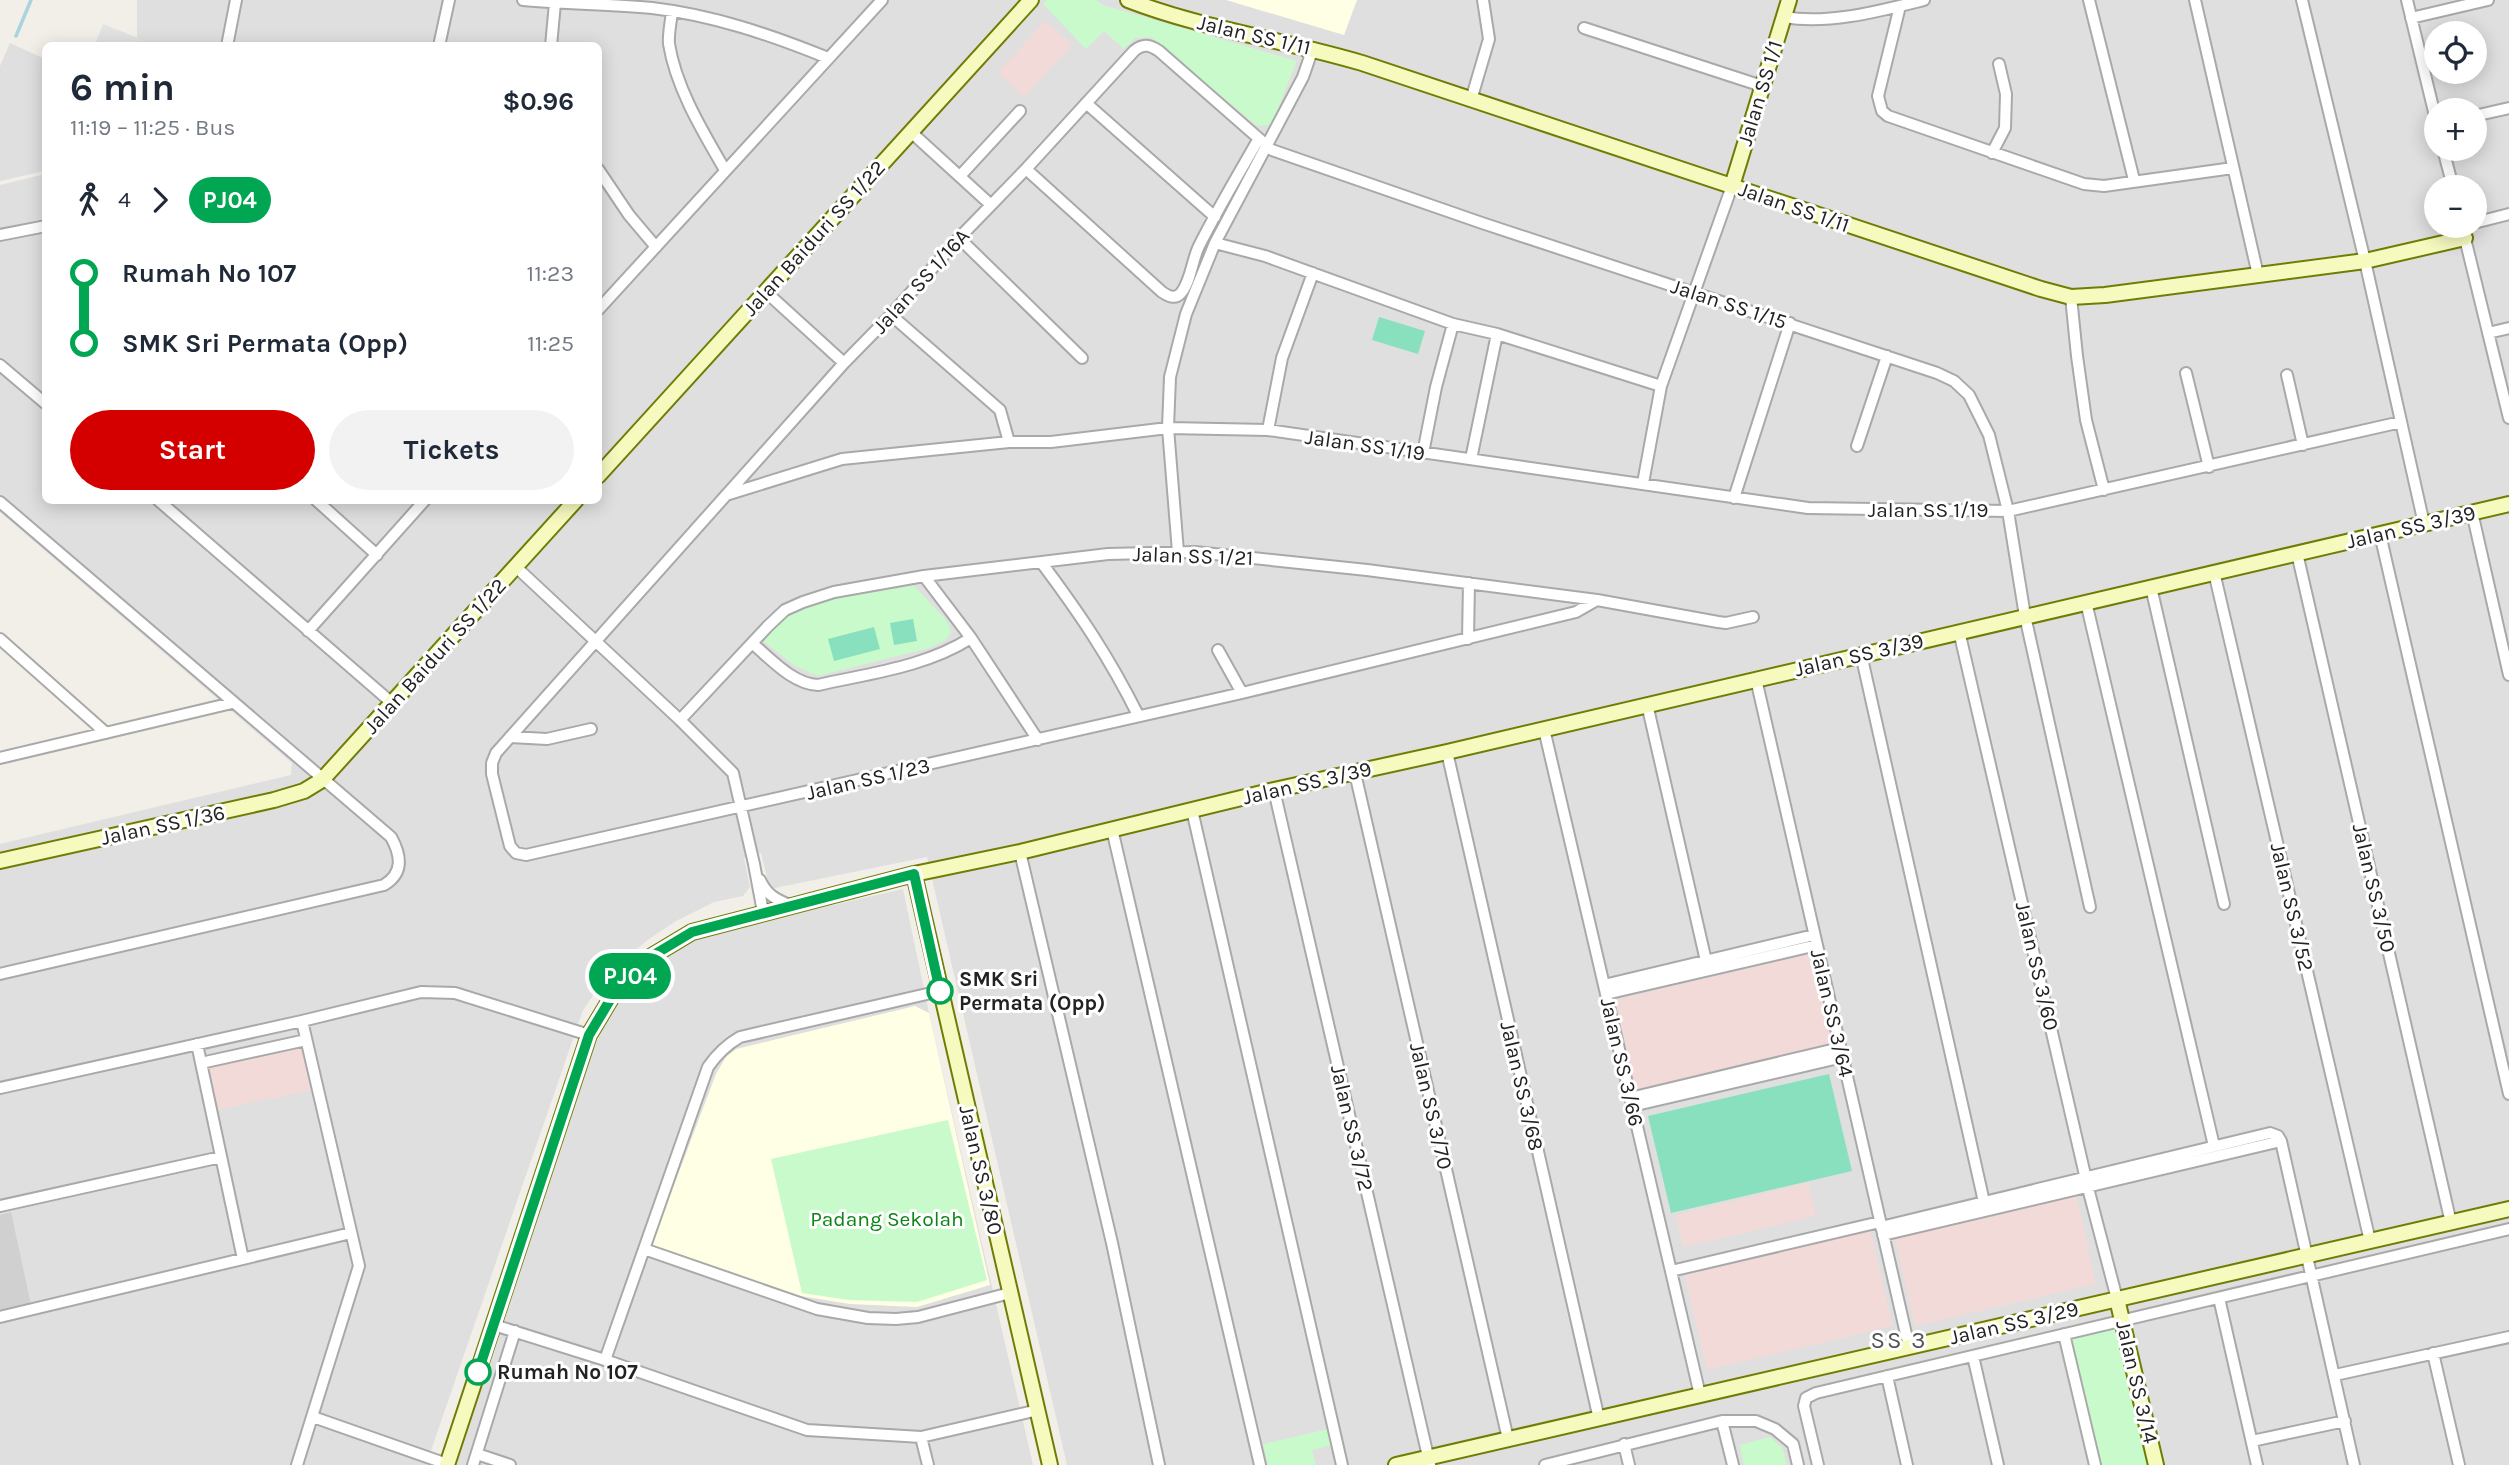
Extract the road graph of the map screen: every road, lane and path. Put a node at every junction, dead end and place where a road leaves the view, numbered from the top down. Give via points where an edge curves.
1 (236, 0) edge
2 (449, 0) edge
3 (523, 0) edge
4 (882, 0) edge
5 (1030, 0) edge
6 (1483, 0) edge
7 (1789, 0) edge
8 (1924, 0) edge
9 (2089, 0) edge
10 (2195, 0) edge
11 (2302, 0) edge
12 (2407, 0) edge
13 (2488, 0) edge
14 (1132, 1) edge
15 (555, 3) junction
16 (1900, 6) junction
17 (672, 11) junction
18 (1784, 18) junction
19 (2411, 18) junction
20 (1584, 28) dead end
21 (228, 42) edge
22 (440, 42) edge
23 (551, 42) edge
24 (1313, 48) junction
25 (828, 58) junction
26 (1999, 64) dead end
27 (1762, 86) junction
28 (2431, 98) edge
29 (1471, 100) junction
30 (1086, 103) junction
31 (2509, 108) edge
32 (1020, 111) dead end
33 (2487, 113) edge
34 (911, 132) junction
35 (1262, 143) junction
36 (1992, 153) junction
37 (2233, 168) junction
38 (1026, 169) junction
39 (725, 170) junction
40 (602, 175) edge
41 (960, 176) junction
42 (2134, 180) junction
43 (1732, 186) junction
44 (991, 205) junction
45 (2509, 214) edge
46 (1215, 217) junction
47 (2487, 220) edge
48 (42, 227) edge
49 (0, 235) edge
50 (959, 238) junction
51 (2443, 238) edge
52 (2464, 238) edge
53 (1215, 243) junction
54 (656, 247) junction
55 (2365, 261) junction
56 (1312, 273) junction
57 (2258, 275) junction
58 (765, 292) junction
59 (1693, 293) junction
60 (2071, 297) junction
61 (602, 306) edge
62 (891, 315) junction
63 (1790, 323) junction
64 (1454, 324) junction
65 (2509, 328) edge
66 (2488, 333) junction
67 (1497, 334) junction
68 (1887, 356) junction
69 (1082, 358) dead end
70 (844, 363) junction
71 (0, 365) edge
72 (2186, 373) dead end
73 (2287, 375) dead end
74 (1661, 386) junction
75 (42, 401) edge
76 (2509, 418) edge
77 (2401, 422) junction
78 (1168, 428) junction
79 (1268, 430) junction
80 (1009, 442) junction
81 (2303, 445) junction
82 (1857, 446) dead end
83 (1423, 453) junction
84 (1471, 459) junction
85 (2209, 467) junction
86 (602, 472) edge
87 (1643, 484) junction
88 (2104, 490) junction
89 (726, 495) junction
90 (1734, 498) junction
91 (0, 502) edge
92 (163, 504) edge
93 (320, 504) edge
94 (422, 504) edge
95 (572, 504) edge
96 (2509, 504) edge
97 (2008, 511) junction
98 (2472, 512) junction
99 (2424, 524) junction
100 (2380, 534) junction
101 (1178, 552) junction
102 (2297, 553) junction
103 (377, 555) junction
104 (1041, 562) junction
105 (516, 567) junction
106 (2214, 572) junction
107 (924, 576) junction
108 (1469, 583) junction
109 (2151, 587) junction
110 (1597, 600) junction
111 (2086, 602) junction
112 (2025, 616) junction
113 (1753, 617) dead end
114 (308, 631) junction
115 (1959, 631) junction
116 (971, 638) junction
117 (0, 639) edge
118 (1468, 639) junction
119 (594, 641) junction
120 (753, 644) junction
121 (1218, 650) dead end
122 (1861, 654) junction
123 (2509, 674) edge
124 (1756, 679) junction
125 (1242, 693) junction
126 (232, 703) junction
127 (392, 703) junction
128 (1647, 704) junction
129 (1138, 715) junction
130 (680, 720) junction
131 (592, 729) dead end
132 (1544, 729) junction
133 (106, 733) junction
134 (510, 737) junction
135 (1038, 740) junction
136 (1447, 752) junction
137 (0, 758) edge
138 (1354, 773) junction
139 (322, 780) junction
140 (1274, 790) junction
141 (742, 808) junction
142 (1192, 810) junction
143 (1112, 829) junction
144 (1020, 852) junction
145 (0, 861) edge
146 (754, 864) junction
147 (914, 874) junction
148 (2224, 904) dead end
149 (790, 905) junction
150 (2090, 907) dead end
151 (762, 912) junction
152 (1816, 940) junction
153 (1706, 961) junction
154 (0, 974) edge
155 (1605, 990) junction
156 (940, 991) junction
157 (302, 1021) junction
158 (589, 1035) junction
159 (306, 1040) junction
160 (197, 1044) junction
161 (1842, 1053) junction
162 (201, 1063) junction
163 (0, 1088) edge
164 (2509, 1094) edge
165 (1631, 1102) junction
166 (2281, 1141) junction
167 (2214, 1146) junction
168 (221, 1157) junction
169 (2087, 1182) junction
170 (1984, 1202) junction
171 (0, 1206) edge
172 (2509, 1209) edge
173 (2451, 1223) junction
174 (1881, 1228) junction
175 (2509, 1229) edge
176 (351, 1233) junction
177 (2370, 1241) junction
178 (644, 1249) junction
179 (2307, 1256) junction
180 (243, 1259) junction
181 (1671, 1271) junction
182 (2311, 1276) junction
183 (1010, 1293) junction
184 (2219, 1298) junction
185 (2118, 1299) junction
186 (0, 1317) edge
187 (2122, 1321) junction
188 (494, 1325) junction
189 (515, 1331) junction
190 (2064, 1334) junction
191 (2509, 1337) edge
192 (1909, 1347) junction
193 (2433, 1353) junction
194 (1973, 1356) junction
195 (605, 1360) junction
196 (2334, 1375) junction
197 (1887, 1376) junction
198 (1700, 1395) junction
199 (1038, 1410) junction
200 (313, 1417) junction
201 (1599, 1419) junction
202 (1722, 1421) junction
203 (2345, 1421) junction
204 (921, 1437) junction
205 (1508, 1439) junction
206 (2252, 1441) junction
207 (1624, 1444) junction
208 (475, 1459) edge
209 (421, 1460) edge
210 (1429, 1461) edge
211 (297, 1465) edge
212 (447, 1465) edge
213 (510, 1465) edge
214 (928, 1465) edge
215 (1051, 1465) edge
216 (1158, 1465) edge
217 (1260, 1465) edge
218 (1342, 1465) edge
219 (1396, 1465) edge
220 (1545, 1465) edge
221 (1629, 1465) edge
222 (1732, 1465) edge
223 (1798, 1465) edge
224 (1818, 1465) edge
225 (1907, 1465) edge
226 (1998, 1465) edge
227 (2095, 1465) edge
228 (2156, 1465) edge
229 (2257, 1465) edge
230 (2354, 1465) edge
231 (2459, 1465) edge

1 - 21 street
2 - 22 street
3 - 15 street
4 - 25 street
5 - 34 street, Jalan Baiduri SS 1/22
6 - 29 street via 1489,39
7 - 18 street, Jalan SS 1/1
8 - 16 street
9 - 42 street
10 - 37 street
11 - 55 street
12 - 19 street
13 - 19 street
14 - 24 street, Jalan SS 1/11 via 1153,11
15 - 17 street
15 - 23 street
16 - 18 street via 1813,20
16 - 36 street via 1880,88 1882,111
17 - 25 street via 784,40
17 - 39 street via 669,41 674,64
18 - 27 street, Jalan SS 1/1
19 - 28 street
20 - 27 street
24 - 29 street, Jalan SS 1/11
24 - 35 street via 1303,76
25 - 39 street
26 - 36 street via 2006,94 2005,128
27 - 43 street, Jalan SS 1/1
29 - 43 street, Jalan SS 1/11
30 - 35 street, Jalan SS 1/16A via 1134,51 1147,45
30 - 38 street, Jalan SS 1/16A
30 - 46 street
31 - 33 street
32 - 41 street
34 - 41 street
34 - 58 street, Jalan Baiduri SS 1/22
35 - 46 street
35 - 53 street
35 - 59 street, Jalan SS 1/15
36 - 42 street via 2084,184 2104,186
37 - 42 street
37 - 57 street
38 - 44 street, Jalan SS 1/16A
38 - 46 street via 1169,297 1180,294
39 - 54 street
40 - 54 street
41 - 44 street
43 - 59 street
43 - 60 street, Jalan SS 1/11
44 - 50 street, Jalan SS 1/16A
45 - 47 street
48 - 49 street
50 - 62 street, Jalan SS 1/16A
50 - 69 street
51 - 55 street, Jalan SS 1/11
52 - 66 street
53 - 56 street
53 - 78 street via 1186,314 1170,377
54 - 61 street
55 - 57 street, Jalan SS 1/11
55 - 77 street
56 - 64 street
56 - 79 street via 1282,358
57 - 60 street, Jalan SS 1/11
58 - 70 street
58 - 86 street, Jalan Baiduri SS 1/22
59 - 63 street, Jalan SS 1/15
59 - 74 street
60 - 88 street via 2086,420
62 - 70 street, Jalan SS 1/16A
62 - 80 street via 1000,410
63 - 68 street, Jalan SS 1/15
63 - 90 street
64 - 67 street
64 - 83 street
65 - 66 street
66 - 76 street
67 - 74 street
67 - 84 street
68 - 82 street
68 - 97 street, Jalan SS 1/15 via 1937,373 1969,395 1990,435
70 - 89 street, Jalan SS 1/16A
71 - 75 street
72 - 85 street
73 - 81 street
74 - 87 street
77 - 81 street, Jalan SS 1/19
77 - 99 street
78 - 79 street, Jalan SS 1/19
78 - 80 street, Jalan SS 1/19 via 1051,442
78 - 101 street
79 - 83 street, Jalan SS 1/19
80 - 89 street, Jalan SS 1/19 via 842,459
81 - 85 street, Jalan SS 1/19
83 - 84 street, Jalan SS 1/19
84 - 87 street, Jalan SS 1/19
85 - 88 street, Jalan SS 1/19
87 - 90 street, Jalan SS 1/19
88 - 97 street, Jalan SS 1/19
89 - 119 street, Jalan SS 1/16A
90 - 97 street, Jalan SS 1/19 via 1808,508
91 - 126 street
92 - 114 street
93 - 103 street
94 - 103 street
95 - 105 street, Jalan Baiduri SS 1/22
96 - 98 street, Jalan SS 3/39
97 - 112 street, Jalan SS 1/15
98 - 99 street, Jalan SS 3/39
98 - 123 street
99 - 100 street, Jalan SS 3/39
100 - 102 street, Jalan SS 3/39
100 - 164 street
101 - 104 street, Jalan SS 1/21
101 - 108 street, Jalan SS 1/21
102 - 106 street, Jalan SS 3/39
102 - 173 street, Jalan SS 3/50
103 - 114 street
104 - 107 street, Jalan SS 1/21
104 - 129 street via 1114,667
105 - 119 street
105 - 127 street, Jalan Baiduri SS 1/22
106 - 109 street, Jalan SS 3/39
106 - 177 street, Jalan SS 3/52
107 - 116 street
107 - 120 street, Jalan SS 1/21 via 803,602 785,610
108 - 110 street, Jalan SS 1/21
108 - 118 street
109 - 111 street, Jalan SS 3/39
109 - 148 street
110 - 113 street, Jalan SS 1/21 via 1726,623
110 - 118 street, Jalan SS 1/23 via 1576,612
111 - 112 street, Jalan SS 3/39
111 - 167 street
112 - 115 street, Jalan SS 3/39
112 - 150 street, Jalan SS 1/15
114 - 127 street
115 - 122 street, Jalan SS 3/39
115 - 169 street, Jalan SS 3/60
116 - 120 street via 925,661 818,685 806,685
116 - 135 street
117 - 133 street
118 - 125 street, Jalan SS 1/23
119 - 130 street
119 - 134 street, Jalan SS 1/23
120 - 130 street, Jalan SS 1/21
121 - 125 street
122 - 124 street, Jalan SS 3/39
122 - 170 street
124 - 128 street, Jalan SS 3/39
124 - 152 street, Jalan SS 3/64
125 - 129 street, Jalan SS 1/23
126 - 133 street
126 - 139 street
127 - 139 street, Jalan Baiduri SS 1/22
128 - 132 street, Jalan SS 3/39
128 - 153 street
129 - 135 street, Jalan SS 1/23
130 - 141 street via 733,773
131 - 134 street via 547,739
132 - 136 street, Jalan SS 3/39
132 - 155 street, Jalan SS 3/66
133 - 137 street
134 - 141 street, Jalan SS 1/23 via 496,753 492,774 510,846 516,853 526,855
135 - 141 street, Jalan SS 1/23
136 - 138 street, Jalan SS 3/39
136 - 201 street, Jalan SS 3/68
138 - 140 street, Jalan SS 3/39
138 - 205 street, Jalan SS 3/70
139 - 145 street, Jalan SS 1/36 via 304,792 274,800
139 - 154 street via 391,837 398,859 394,879
140 - 142 street, Jalan SS 3/39
140 - 210 street, Jalan SS 3/72
141 - 146 street
142 - 143 street, Jalan SS 3/39
142 - 218 street
143 - 144 street, Jalan SS 3/39
143 - 217 street
144 - 147 street, Jalan SS 3/39
144 - 216 street via 1112,1243
146 - 149 street via 768,894
146 - 151 street
147 - 149 street, Jalan SS 3/39
147 - 156 street, Jalan SS 3/80
149 - 151 street, Jalan SS 3/39
151 - 158 street, Jalan SS 3/39 via 692,932 660,950 613,995
152 - 153 street
152 - 155 street
152 - 161 street, Jalan SS 3/64
153 - 155 street
155 - 165 street, Jalan SS 3/66
156 - 178 street via 740,1037 725,1046 708,1068
156 - 183 street, Jalan SS 3/80
157 - 158 street via 421,992 455,993
157 - 159 street
157 - 160 street
158 - 188 street, Jalan SS 3/39
159 - 162 street
159 - 176 street
160 - 162 street
160 - 163 street
161 - 165 street
161 - 174 street, Jalan SS 3/64
162 - 168 street
165 - 181 street, Jalan SS 3/66
166 - 167 street via 2270,1133
166 - 169 street
166 - 179 street
167 - 169 street
168 - 171 street
168 - 180 street
169 - 170 street
169 - 174 street via 2049,1195
169 - 185 street, Jalan SS 3/60
170 - 174 street
172 - 173 street, Jalan SS 3/29
173 - 177 street, Jalan SS 3/29
174 - 181 street
174 - 192 street, Jalan SS 3/64
175 - 182 street
176 - 180 street
176 - 200 street via 359,1266
177 - 179 street, Jalan SS 3/29
178 - 183 street via 817,1309 868,1318 918,1317
178 - 195 street
179 - 182 street
179 - 185 street, Jalan SS 3/29
180 - 186 street
181 - 198 street, Jalan SS 3/66
182 - 184 street
182 - 196 street
183 - 199 street, Jalan SS 3/80
184 - 187 street
184 - 206 street
185 - 187 street, Jalan SS 3/14
185 - 192 street, Jalan SS 3/29
187 - 190 street
187 - 228 street, Jalan SS 3/14
188 - 189 street
188 - 212 street, Jalan SS 3/39
189 - 195 street
189 - 208 street
190 - 194 street
190 - 227 street
191 - 193 street
192 - 198 street, Jalan SS 3/29
193 - 196 street
193 - 231 street
194 - 197 street
194 - 226 street
195 - 204 street via 807,1430
196 - 203 street
197 - 224 street via 1806,1398
197 - 225 street
198 - 201 street, Jalan SS 3/29
199 - 204 street
199 - 215 street, Jalan SS 3/80
200 - 209 street
200 - 211 street
201 - 205 street, Jalan SS 3/29
202 - 207 street
202 - 222 street
202 - 223 street via 1756,1421 1775,1429 1793,1444
203 - 206 street
203 - 230 street
204 - 214 street
205 - 210 street, Jalan SS 3/29
206 - 229 street
207 - 220 street
207 - 221 street
208 - 213 street
209 - 212 street
210 - 219 street, Jalan SS 3/29

